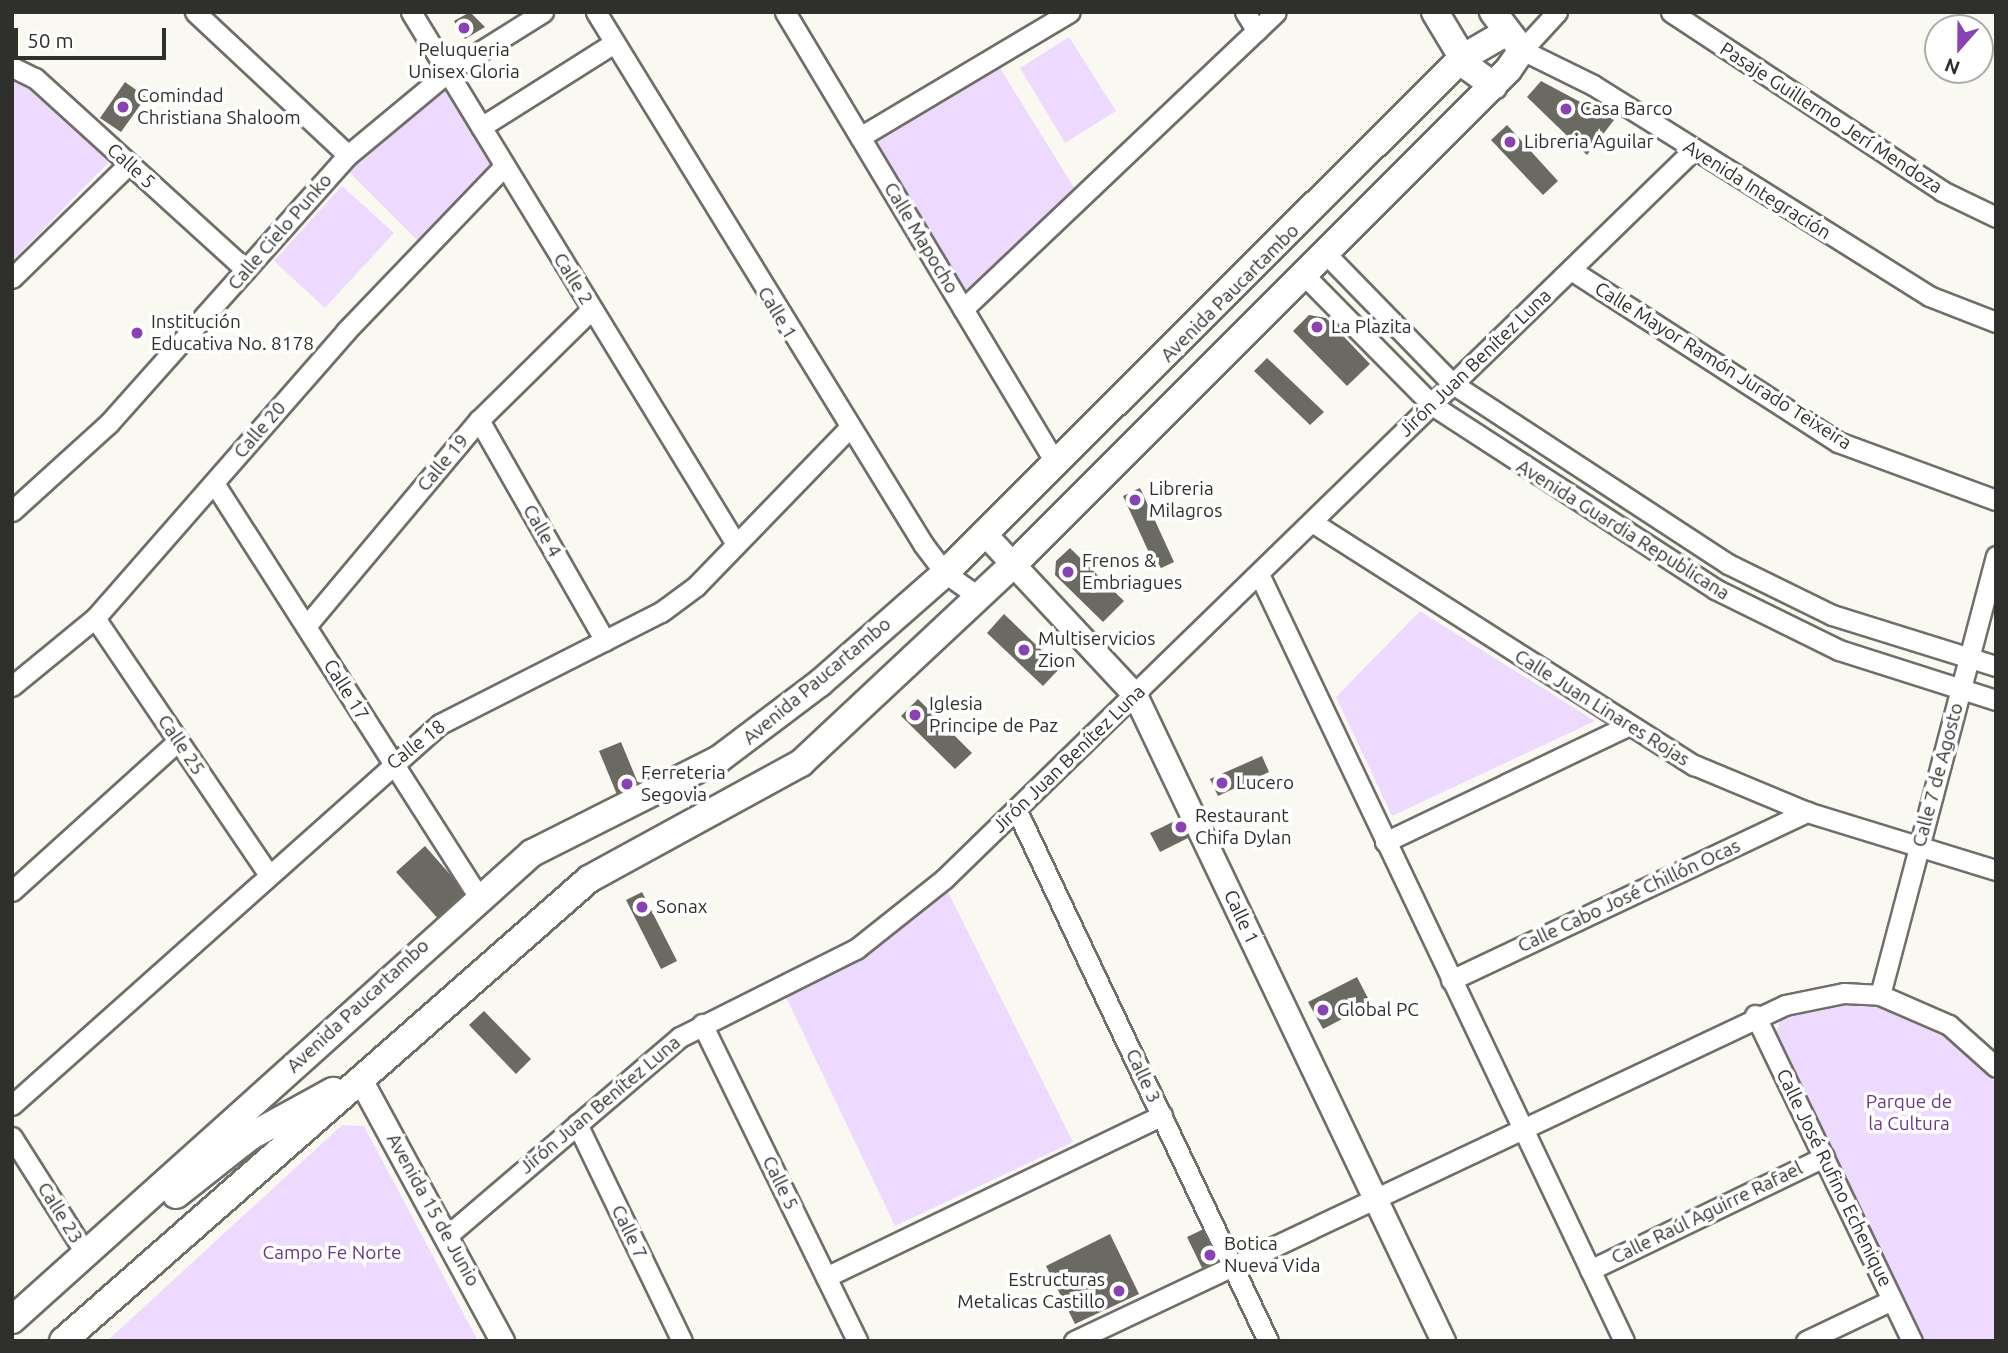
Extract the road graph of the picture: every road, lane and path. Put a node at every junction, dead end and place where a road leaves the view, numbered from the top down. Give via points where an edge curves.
1 (195, 12) edge
2 (411, 12) edge
3 (543, 12) edge
4 (785, 12) edge
5 (1070, 12) edge
6 (1245, 12) edge
7 (1276, 12) edge
8 (1557, 12) edge
9 (1671, 12) edge
10 (600, 15) edge
11 (1444, 17) edge
12 (1256, 31) junction
13 (1507, 32) edge
14 (614, 43) junction
15 (1462, 58) junction
16 (12, 67) edge
17 (449, 71) junction
18 (1494, 86) junction
19 (481, 127) junction
20 (860, 137) junction
21 (1693, 150) junction
22 (348, 155) junction
23 (129, 164) junction
24 (503, 167) junction
25 (1996, 217) edge
26 (1325, 253) junction
27 (246, 270) junction
28 (1571, 270) junction
29 (1304, 275) junction
30 (12, 278) edge
31 (592, 309) junction
32 (963, 309) junction
33 (1996, 322) edge
34 (1453, 384) junction
35 (1432, 405) junction
36 (479, 420) junction
37 (848, 429) junction
38 (1056, 464) junction
39 (214, 483) junction
40 (1996, 500) edge
41 (12, 511) edge
42 (1312, 522) junction
43 (983, 532) junction
44 (736, 544) junction
45 (1996, 556) edge
46 (1014, 564) junction
47 (945, 573) junction
48 (1258, 574) junction
49 (979, 597) junction
50 (94, 618) junction
51 (306, 626) junction
52 (605, 641) junction
53 (1969, 657) junction
54 (1996, 666) edge
55 (12, 686) edge
56 (1961, 689) junction
57 (1135, 695) junction
58 (1996, 700) edge
59 (1625, 727) junction
60 (178, 741) junction
61 (392, 763) junction
62 (1017, 811) junction
63 (1807, 812) junction
64 (1385, 842) junction
65 (1920, 844) junction
66 (1996, 870) edge
67 (267, 872) junction
68 (12, 891) edge
69 (478, 896) junction
70 (1451, 980) junction
71 (1880, 995) junction
72 (1755, 1015) junction
73 (702, 1024) junction
74 (1996, 1067) edge
75 (361, 1081) junction
76 (12, 1105) edge
77 (1162, 1115) junction
78 (577, 1124) junction
79 (1522, 1127) junction
80 (12, 1137) edge
81 (1824, 1157) junction
82 (1374, 1198) junction
83 (124, 1222) junction
84 (448, 1235) junction
85 (86, 1254) junction
86 (1233, 1265) junction
87 (1590, 1270) junction
88 (826, 1277) junction
89 (1892, 1300) junction
90 (12, 1320) edge
91 (63, 1341) edge
92 (502, 1341) edge
93 (681, 1341) edge
94 (857, 1341) edge
95 (1074, 1341) edge
96 (1268, 1341) edge
97 (1443, 1341) edge
98 (1624, 1341) edge
99 (1806, 1341) edge
100 (1912, 1341) edge

1 - 22 street
2 - 17 street, Calle 2
3 - 17 street, Calle Cielo Punko
4 - 20 street, Calle Mapocho
5 - 20 street
6 - 12 street
7 - 12 street
8 - 13 street
9 - 25 street, Pasaje Guillermo Jerí Mendoza via 1942,191
10 - 14 street, Calle 1
11 - 15 main road
12 - 32 street
13 - 15 main road, Avenida Paucartambo
13 - 18 main road, Avenida Paucartambo
13 - 21 street, Avenida Integración
14 - 19 street
14 - 37 street, Calle 1
15 - 18 main road
15 - 38 main road, Avenida Paucartambo
16 - 23 street, Calle 5 via 35,78
17 - 19 street, Calle 2
17 - 22 street, Calle Cielo Punko
18 - 26 main road, Avenida Paucartambo
19 - 24 street, Calle 2
20 - 32 street, Calle Mapocho
21 - 28 street, Jirón Juan Benítez Luna
21 - 33 street, Avenida Integración via 1929,296
22 - 27 street, Calle Cielo Punko
23 - 27 street, Calle 5
23 - 30 street
24 - 31 street, Calle 2
24 - 39 street, Calle 20
26 - 29 main road, Avenida Paucartambo
26 - 34 street, Avenida Guardia Republicana
27 - 41 street, Calle Cielo Punko via 109,423
28 - 34 street, Jirón Juan Benítez Luna
28 - 40 street, Calle Mayor Ramón Jurado Teixeira via 1838,442
29 - 35 street, Avenida Guardia Republicana
29 - 46 main road, Avenida Paucartambo
31 - 36 street, Calle 19
31 - 44 street, Calle 2
32 - 38 street, Calle Mapocho
34 - 35 street, Jirón Juan Benítez Luna
34 - 53 street, Avenida Guardia Republicana via 1762,582 1832,615
35 - 42 street, Jirón Juan Benítez Luna
35 - 56 street, Avenida Guardia Republicana via 1751,610 1839,650
36 - 51 street, Calle 19
36 - 52 street, Calle 4
37 - 44 street, Calle 18
37 - 47 street, Calle 1
38 - 43 main road, Avenida Paucartambo
39 - 50 street, Calle 20
39 - 51 street, Calle 17
42 - 48 street, Jirón Juan Benítez Luna
42 - 59 street, Calle Juan Linares Rojas
43 - 46 street, Calle 1
43 - 47 main road, Avenida Paucartambo
44 - 52 street, Calle 18 via 661,612
45 - 53 street, Calle 7 de Agosto
46 - 49 main road, Avenida Paucartambo
46 - 57 street, Calle 1
47 - 49 street, Calle 1
47 - 69 main road, Avenida Paucartambo via 768,726 657,791 588,820
48 - 57 street, Jirón Juan Benítez Luna
48 - 64 street
49 - 75 main road, Avenida Paucartambo via 801,763 589,879
50 - 55 street, Calle 20
50 - 60 street, Calle 25
51 - 61 street, Calle 17
52 - 61 street, Calle 18 via 440,723
53 - 54 street, Avenida Guardia Republicana
53 - 56 street, Calle 7 de Agosto
56 - 58 street, Avenida Guardia Republicana
56 - 65 street, Calle 7 de Agosto
57 - 62 street, Jirón Juan Benítez Luna
57 - 82 street, Calle 1
59 - 63 street, Calle Juan Linares Rojas via 1725,780
59 - 64 street
60 - 67 street, Calle 25
60 - 68 street
61 - 67 street, Calle 18
61 - 69 street, Calle 17
62 - 73 street, Jirón Juan Benítez Luna via 876,936
62 - 77 street, Calle 3
63 - 65 street, Calle Juan Linares Rojas
63 - 70 street, Calle Cabo José Chillón Ocas
64 - 70 street
65 - 66 street, Calle Juan Linares Rojas
65 - 71 street, Calle 7 de Agosto
67 - 76 street, Calle 18
69 - 83 main road, Avenida Paucartambo
70 - 79 street
71 - 72 street via 1844,993
71 - 74 street via 1949,1025
72 - 79 street
72 - 81 street, Calle José Rufino Echenique
73 - 78 street, Jirón Juan Benítez Luna
73 - 88 street, Calle 5
75 - 83 main road via 321,1096 251,1136 157,1211
75 - 84 street, Avenida 15 de Junio
75 - 91 main road, Avenida Paucartambo
77 - 86 street, Calle 3
77 - 88 street
78 - 84 street, Jirón Juan Benítez Luna
78 - 93 street, Calle 7
79 - 82 street
79 - 87 street
80 - 85 street, Calle 23
81 - 87 street, Calle Raúl Aguirre Rafael
81 - 89 street, Calle José Rufino Echenique
82 - 86 street
82 - 97 street, Calle 1
83 - 85 main road, Avenida Paucartambo
84 - 92 street, Avenida 15 de Junio
85 - 90 main road, Avenida Paucartambo
86 - 95 street
86 - 96 street, Calle 3
87 - 98 street
88 - 94 street, Calle 5
89 - 99 street
89 - 100 street, Calle José Rufino Echenique

